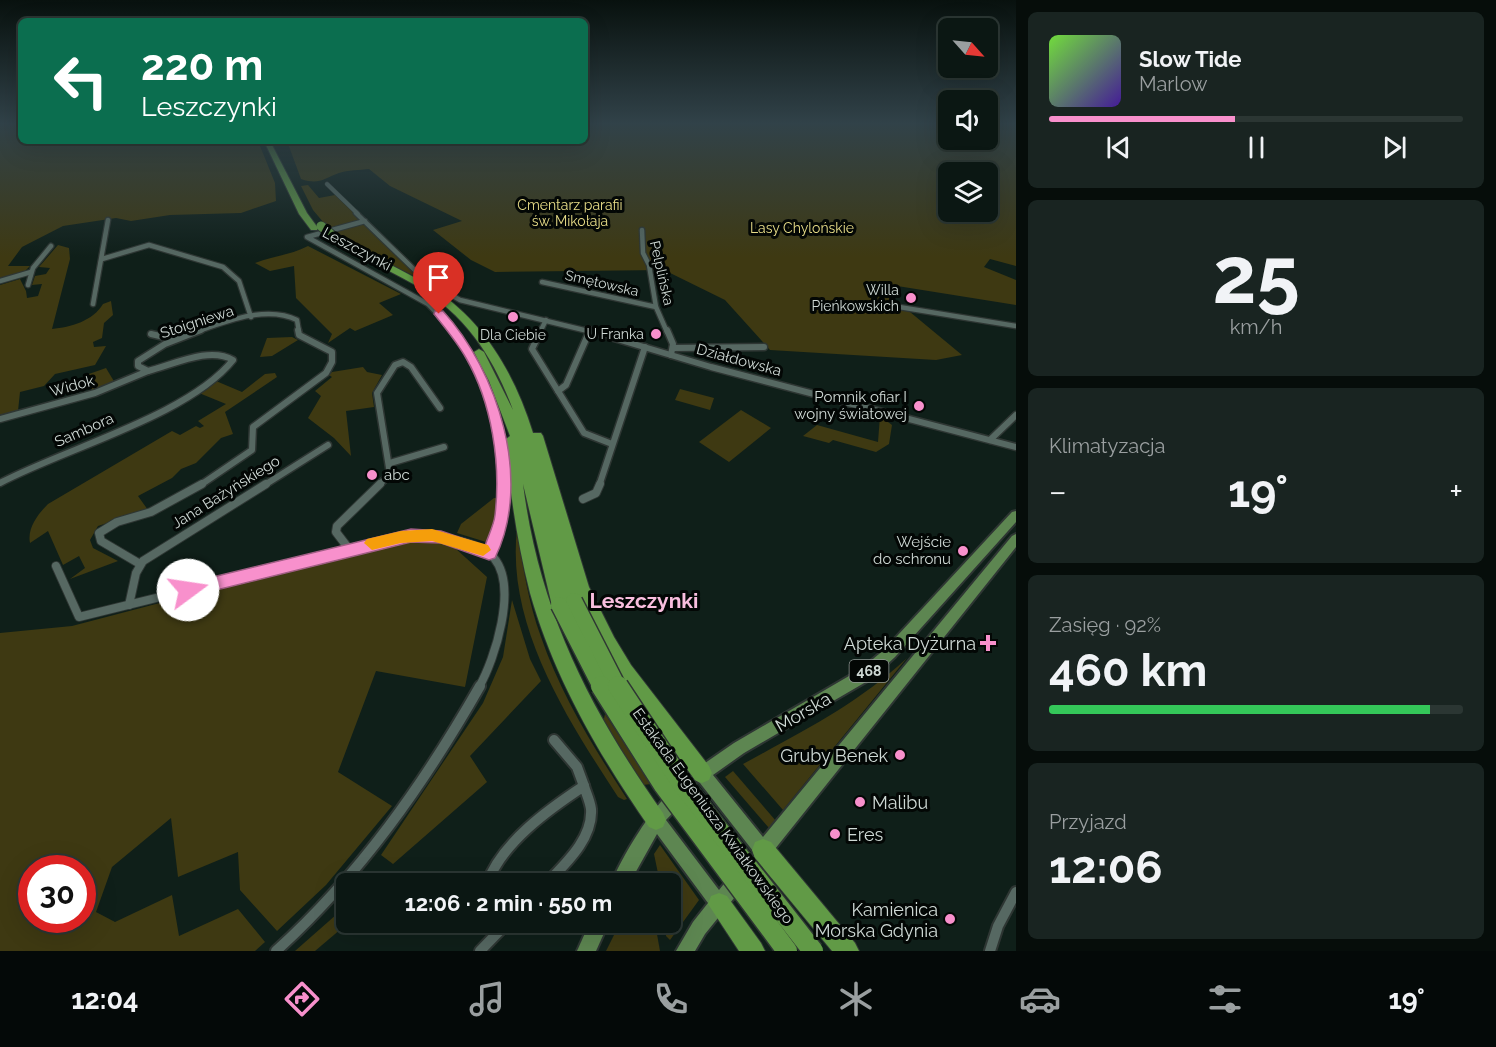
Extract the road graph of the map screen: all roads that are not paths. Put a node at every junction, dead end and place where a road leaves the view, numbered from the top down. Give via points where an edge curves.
1 (281, 168) edge
2 (288, 168) edge
3 (327, 184) dead end
4 (108, 220) dead end
5 (365, 221) junction
6 (642, 230) dead end
7 (332, 239) junction
8 (51, 246) dead end
9 (102, 259) junction
10 (31, 272) junction
11 (0, 281) edge
12 (542, 282) dead end
13 (28, 285) dead end
14 (456, 298) joint
15 (93, 304) dead end
16 (893, 306) dead end
17 (656, 307) junction
18 (251, 317) junction
19 (297, 320) joint
20 (546, 320) junction
21 (1016, 326) edge
22 (590, 330) junction
23 (151, 334) dead end
24 (173, 339) junction
25 (645, 347) junction
26 (764, 347) dead end
27 (672, 351) junction
28 (148, 371) junction
29 (558, 391) junction
30 (516, 400) junction
31 (441, 408) dead end
32 (1016, 415) edge
33 (509, 417) junction
34 (0, 419) edge
35 (990, 440) junction
36 (612, 444) junction
37 (328, 445) dead end
38 (444, 447) dead end
39 (1016, 447) edge
40 (390, 463) junction
41 (0, 483) edge
42 (583, 499) dead end
43 (1016, 515) edge
44 (1016, 539) edge
45 (349, 549) junction
46 (489, 554) junction
47 (140, 564) junction
48 (56, 566) dead end
49 (566, 603) junction
50 (129, 605) junction
51 (625, 671) junction
52 (577, 692) junction
53 (554, 740) dead end
54 (702, 773) junction
55 (584, 786) junction
56 (656, 820) junction
57 (763, 850) junction
58 (492, 873) edge
59 (557, 873) edge
60 (625, 873) edge
61 (1016, 892) edge
62 (719, 904) junction
63 (497, 933) edge
64 (595, 933) edge
65 (276, 951) edge
66 (480, 951) edge
67 (586, 951) edge
68 (685, 951) edge
69 (753, 951) edge
70 (788, 951) edge
71 (813, 951) edge
72 (847, 951) edge
73 (990, 951) edge

1 - 7 highway, Estakada Eugeniusza Kwiatkowskiego via 303,214
2 - 7 highway, Estakada Eugeniusza Kwiatkowskiego, bridge via 309,210
3 - 5 street, Leszczynki
4 - 9 street
5 - 14 street, Leszczynki via 426,281
5 - 46 street, Leszczynki via 307,237 428,304 465,345 495,415 501,446 502,517
6 - 17 street, Pelplińska via 643,253
7 - 30 highway, Estakada Eugeniusza Kwiatkowskiego via 427,288 451,305 488,348
7 - 33 highway, Estakada Eugeniusza Kwiatkowskiego via 447,312 488,365
8 - 10 street
9 - 15 street
9 - 18 street via 149,245 225,268 242,283
10 - 11 street
10 - 13 street
12 - 17 street, Smętowska
14 - 20 street, Działdowska
16 - 21 street
17 - 27 street, Pelplińska
18 - 19 street, Stoigniewa via 276,313
18 - 24 street, Stoigniewa
19 - 47 street via 299,335 332,352 334,362 329,370 258,421 250,436 252,450 245,458 159,508 107,526 99,533 101,542
20 - 22 street, Działdowska
20 - 29 street via 532,349
22 - 25 street, Działdowska
22 - 29 street via 566,385
23 - 24 street
24 - 28 street, Stoigniewa via 139,359 138,366
25 - 27 street, Działdowska
25 - 36 street
26 - 27 street
27 - 35 street, Działdowska
28 - 34 street, Widok via 95,393
28 - 41 street, Sambora via 214,354 231,358 227,369 179,403
29 - 36 street via 584,434
30 - 49 highway, Estakada Eugeniusza Kwiatkowskiego via 531,441
30 - 51 highway via 540,442 581,588
31 - 40 street via 411,367 403,362 395,365 377,393
32 - 35 street
33 - 49 highway, Estakada Eugeniusza Kwiatkowskiego
33 - 52 highway via 516,496 534,583
35 - 39 street, Działdowska
36 - 42 street via 599,488
37 - 47 street, Jana Bażyńskiego
38 - 40 street
40 - 45 street via 388,478 337,526 336,532
43 - 54 main road, Morska / 468 via 874,667
44 - 57 main road, 468
45 - 46 street via 421,535 441,537
45 - 50 street
46 - 65 street via 499,565 502,580 501,620 485,677 371,853 315,916
47 - 50 street
48 - 50 street via 79,617
49 - 70 highway, Estakada Eugeniusza Kwiatkowskiego, bridge via 596,682 634,746
49 - 71 highway, Estakada Eugeniusza Kwiatkowskiego, bridge via 639,723
51 - 52 highway
51 - 54 highway
52 - 56 highway via 620,768
53 - 55 street via 577,767
54 - 56 main road, Morska / 468
54 - 57 main road
55 - 58 street via 559,802 496,862
55 - 59 street via 591,810 586,833
56 - 60 main road, Morska / 468
56 - 62 main road
57 - 62 main road, 468
57 - 72 highway
61 - 73 street
62 - 68 main road, 468
62 - 69 highway
63 - 66 street
64 - 67 main road

